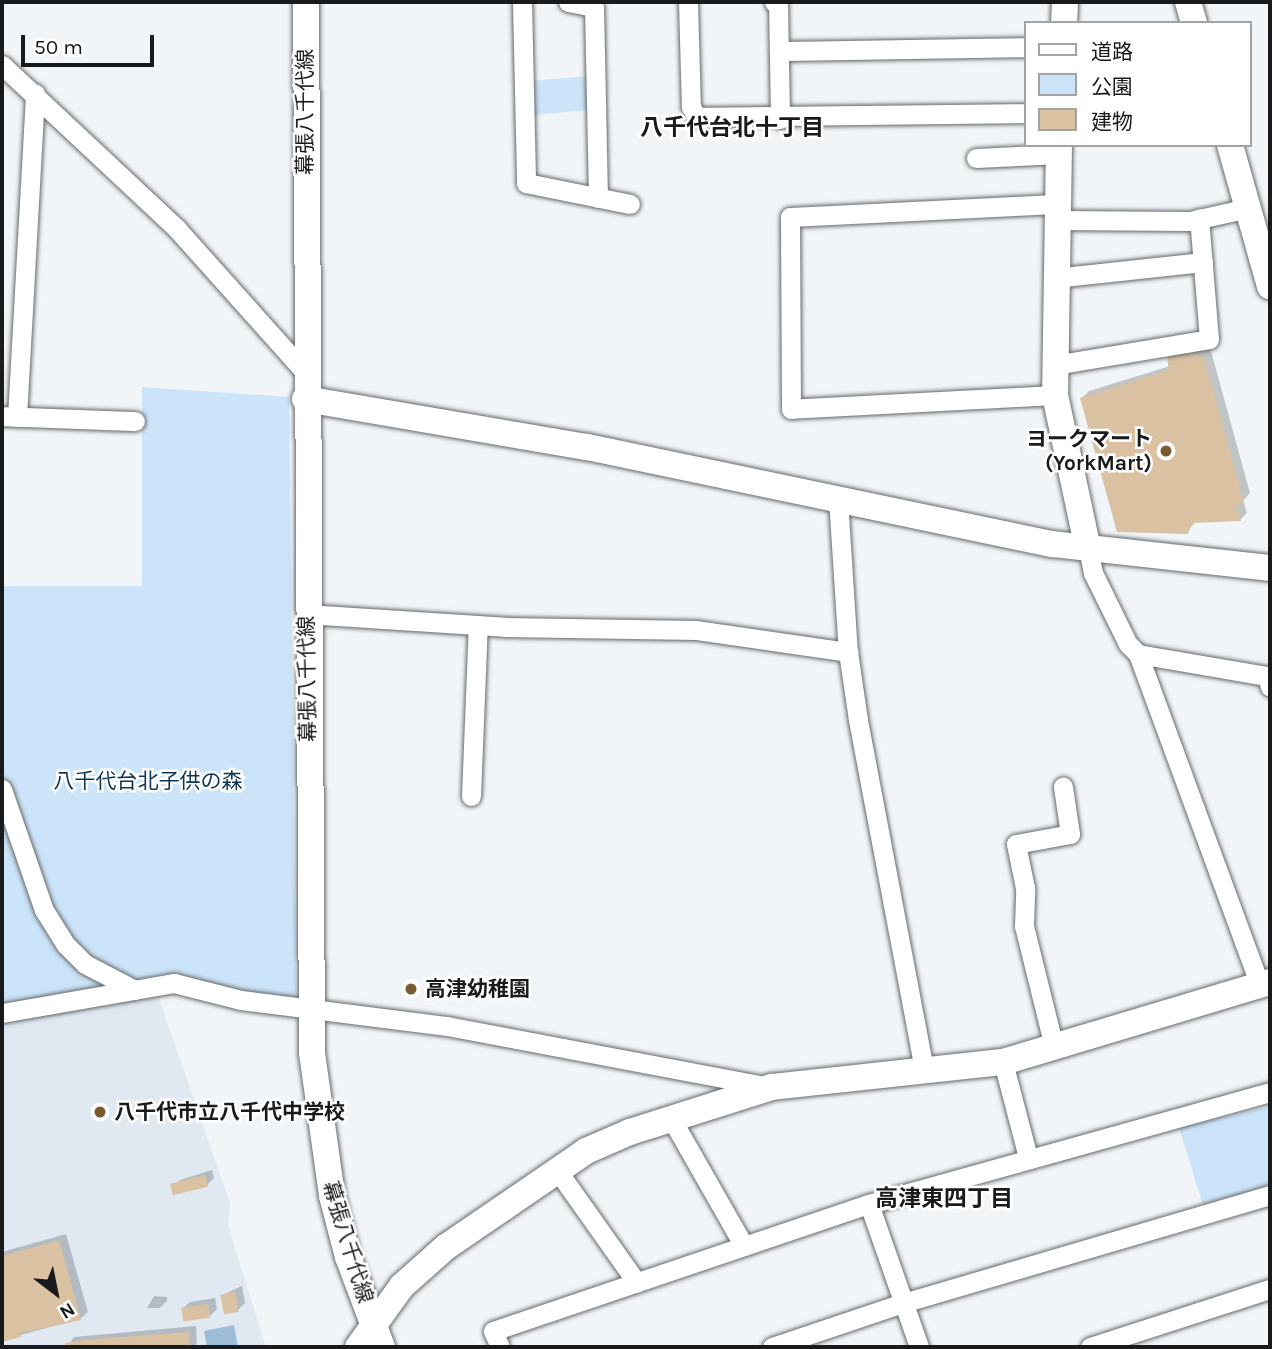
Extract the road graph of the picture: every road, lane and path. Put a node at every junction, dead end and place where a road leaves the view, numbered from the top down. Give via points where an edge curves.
1 (306, 2) edge
2 (522, 2) edge
3 (568, 2) edge
4 (688, 2) edge
5 (777, 2) edge
6 (1065, 2) edge
7 (1188, 2) edge
8 (1064, 21) edge
9 (1193, 21) edge
10 (1024, 47) edge
11 (779, 51) junction
12 (2, 65) edge
13 (35, 93) junction
14 (1024, 113) edge
15 (779, 119) junction
16 (1231, 147) edge
17 (1059, 150) edge
18 (976, 158) dead end
19 (598, 198) junction
20 (630, 204) dead end
21 (1248, 208) junction
22 (1056, 212) junction
23 (1199, 218) junction
24 (1203, 262) junction
25 (1054, 278) junction
26 (1270, 286) edge
27 (1054, 365) junction
28 (305, 372) junction
29 (1055, 395) junction
30 (305, 400) junction
31 (9, 417) edge
32 (135, 421) dead end
33 (838, 499) junction
34 (1088, 549) junction
35 (1270, 568) edge
36 (306, 614) junction
37 (478, 625) junction
38 (848, 652) junction
39 (1138, 654) junction
40 (1270, 687) edge
41 (1063, 787) dead end
42 (2, 789) edge
43 (471, 796) dead end
44 (1265, 984) edge
45 (135, 990) junction
46 (311, 1008) junction
47 (2, 1013) edge
48 (1054, 1047) junction
49 (1003, 1062) junction
50 (924, 1070) junction
51 (772, 1087) junction
52 (1270, 1093) edge
53 (671, 1118) junction
54 (1028, 1157) junction
55 (557, 1170) junction
56 (1270, 1195) edge
57 (869, 1204) junction
58 (744, 1247) junction
59 (637, 1283) junction
60 (1270, 1289) edge
61 (903, 1303) junction
62 (378, 1335) edge
63 (358, 1347) edge
64 (500, 1347) edge
65 (772, 1347) edge
66 (919, 1347) edge
67 (1090, 1347) edge

1 - 28 street, 幕張八千代線
2 - 19 street via 526,183
3 - 19 street via 594,7
4 - 15 street via 691,107 697,117
5 - 11 street
6 - 8 street
7 - 9 street
10 - 11 street
11 - 15 street
12 - 13 street
13 - 28 street via 177,229
13 - 31 street
14 - 15 street
16 - 21 street
17 - 18 street
17 - 22 street
19 - 20 street
21 - 23 street
21 - 26 street
22 - 23 street
22 - 25 street
22 - 29 street via 790,216 791,409
23 - 24 street
24 - 25 street
24 - 27 street via 1209,339
25 - 27 street
27 - 29 street
28 - 30 street, 幕張八千代線
29 - 34 street
30 - 33 street via 587,447
30 - 36 street, 幕張八千代線
31 - 32 street
33 - 34 street
33 - 38 street
34 - 35 street
34 - 39 street via 1093,573 1128,644
36 - 37 street
36 - 46 street, 幕張八千代線
37 - 38 street via 696,630
37 - 43 street
38 - 50 street via 873,819
39 - 40 street via 1267,676
39 - 44 street
41 - 48 street via 1070,834 1016,844 1025,888 1024,926
42 - 45 street via 44,910 65,944 85,964
44 - 48 street
45 - 46 street via 174,983 241,1000
45 - 47 street
46 - 51 street via 447,1026
46 - 62 street, 幕張八千代線 via 324,1158 348,1257
48 - 49 street
49 - 50 street
49 - 54 street
50 - 51 street
51 - 53 street
52 - 54 street
53 - 55 street via 586,1151
53 - 58 street
54 - 57 street
55 - 59 street
55 - 62 street via 446,1247 402,1286
56 - 61 street
57 - 58 street
57 - 61 street
58 - 59 street
59 - 64 street via 493,1331
60 - 67 street
61 - 65 street
61 - 66 street
62 - 63 street

